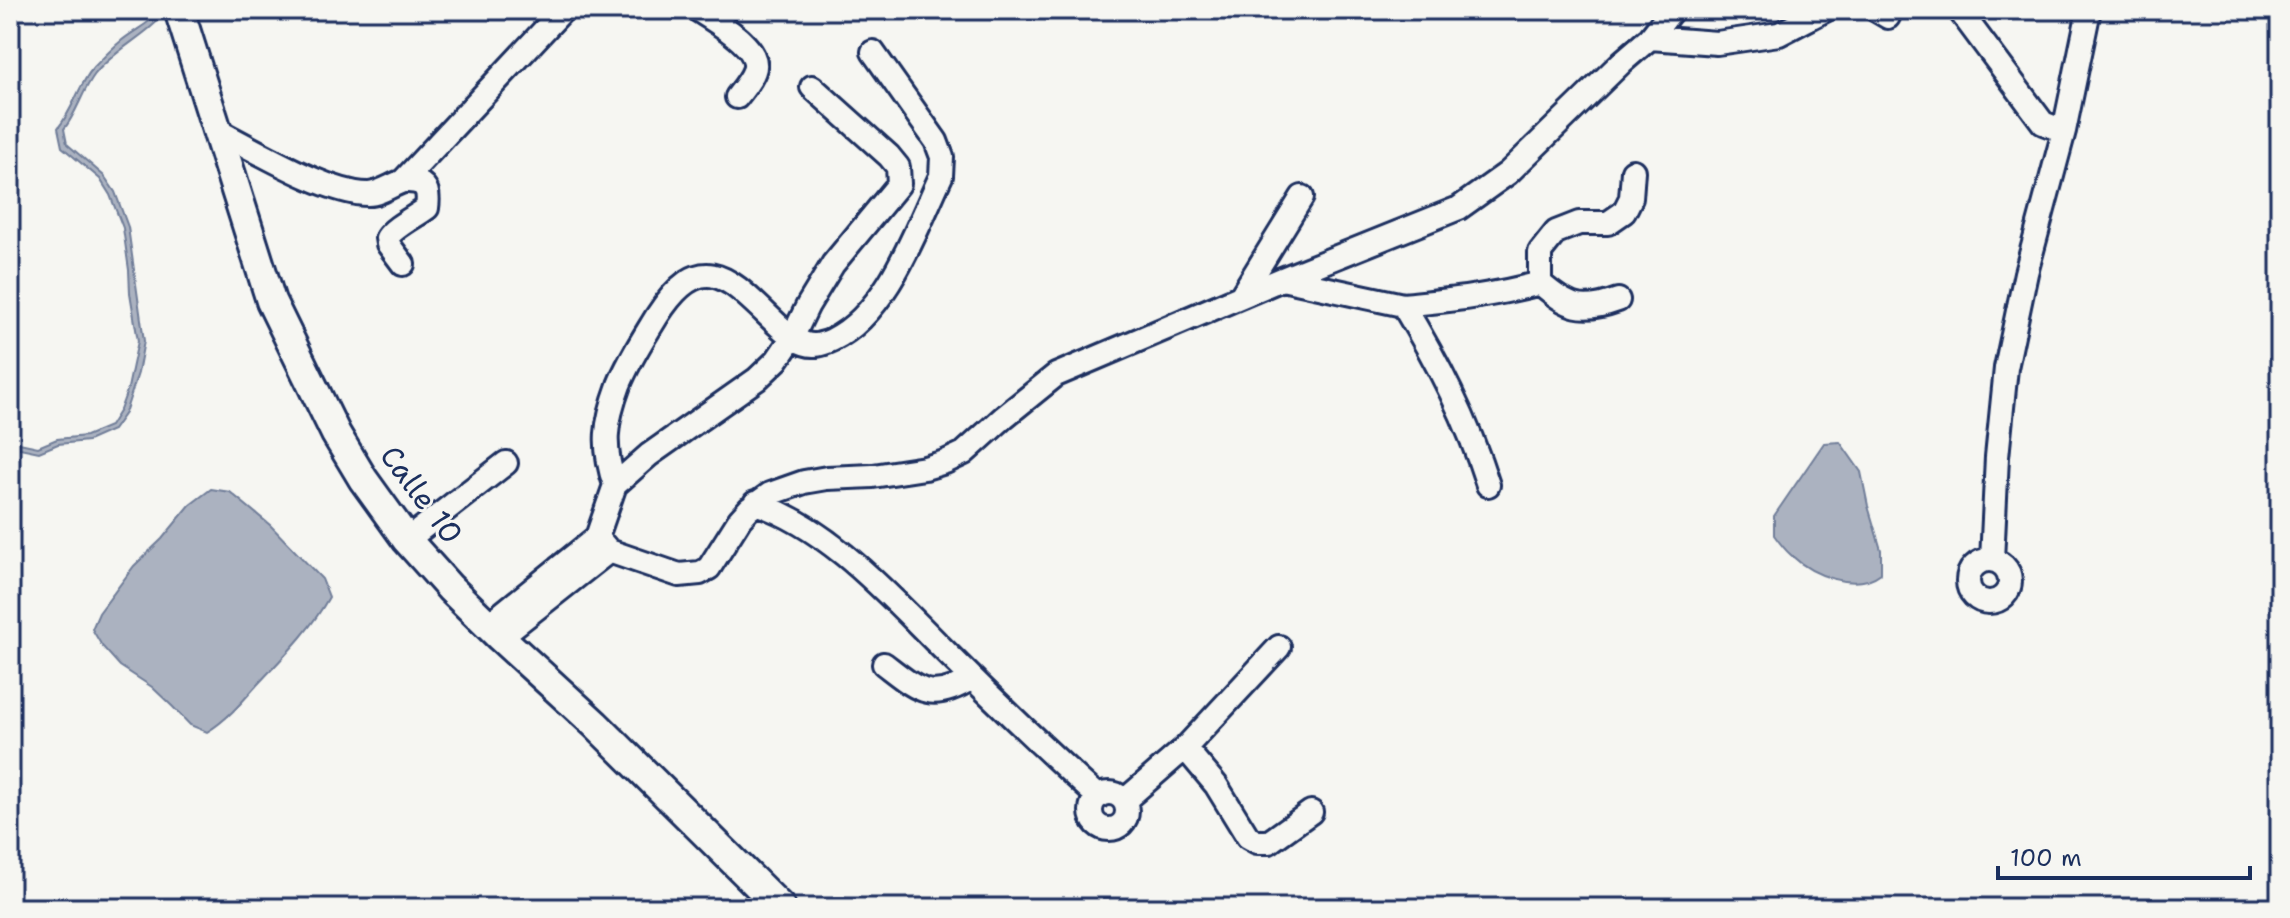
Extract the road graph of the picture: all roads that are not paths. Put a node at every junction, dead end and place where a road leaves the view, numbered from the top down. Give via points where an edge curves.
1 (563, 10) edge
2 (698, 10) edge
3 (1672, 10) edge
4 (1825, 10) edge
5 (1959, 10) edge
6 (2089, 10) edge
7 (181, 17) edge
8 (1650, 38) junction
9 (873, 52) dead end
10 (812, 87) dead end
11 (737, 97) dead end
12 (218, 131) junction
13 (2064, 131) junction
14 (1633, 171) dead end
15 (403, 181) junction
16 (1302, 197) dead end
17 (403, 264) dead end
18 (1282, 279) junction
19 (1540, 283) junction
20 (1241, 296) junction
21 (1618, 300) dead end
22 (1403, 305) junction
23 (792, 338) junction
24 (506, 463) dead end
25 (615, 485) junction
26 (1488, 485) dead end
27 (755, 503) junction
28 (407, 540) junction
29 (603, 544) junction
30 (1992, 560) dead end
31 (494, 631) junction
32 (1279, 647) dead end
33 (884, 664) dead end
34 (972, 678) junction
35 (1185, 748) junction
36 (1098, 797) junction
37 (1124, 801) junction
38 (1311, 812) dead end
39 (781, 908) edge

1 - 15 lane
2 - 11 lane via 751,49 754,73
3 - 8 lane
4 - 8 lane via 1779,34 1717,43
5 - 13 lane via 2043,123
6 - 13 lane
7 - 12 main road, Calle 10
8 - 18 lane via 1508,173 1459,208
9 - 23 lane via 936,141 941,176 891,284 860,319 813,346
10 - 23 lane via 889,156 898,167 899,184 833,264
12 - 15 lane via 340,190 370,194
12 - 28 main road, Calle 10 via 271,301 336,434
13 - 30 lane via 2006,368
14 - 19 lane via 1624,212 1608,223 1579,223 1556,232 1540,252
15 - 17 lane via 415,180 429,195 427,208 387,238
16 - 20 lane
18 - 20 lane
18 - 22 lane
19 - 21 lane via 1578,307
19 - 22 lane via 1474,298
20 - 27 lane via 1056,375 964,453 945,462 804,482
22 - 26 lane via 1433,355
23 - 25 lane via 757,379
23 - 25 lane via 734,284 711,274 687,280 669,298 628,363 608,415 606,452
24 - 28 lane
25 - 29 lane
27 - 29 lane via 709,568 689,576
27 - 34 lane via 785,515 840,552
28 - 31 main road, Calle 10
29 - 31 lane
31 - 39 main road, Calle 10
32 - 35 lane
33 - 34 lane via 917,689 935,693
34 - 36 lane
35 - 37 lane
35 - 38 lane via 1248,837 1257,842 1269,842
36 - 37 lane via 1114,794
36 - 37 lane via 1091,814 1106,829 1125,819

